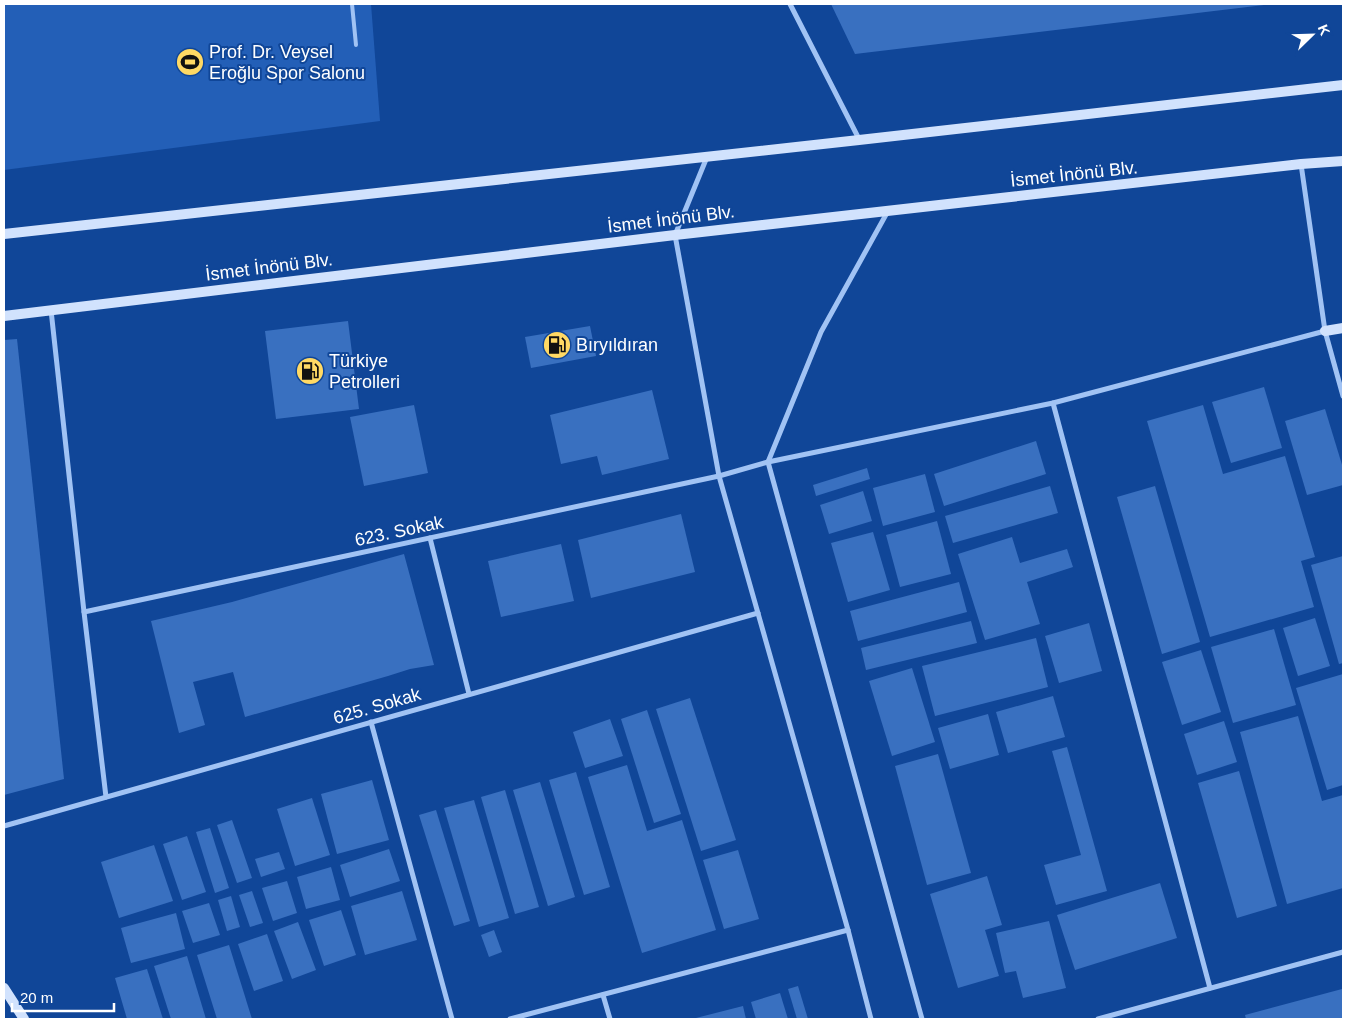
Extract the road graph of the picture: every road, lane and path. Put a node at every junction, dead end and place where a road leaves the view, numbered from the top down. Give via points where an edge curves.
1 (352, 4) edge
2 (790, 4) edge
3 (356, 45) dead end
4 (1343, 85) edge
5 (859, 140) junction
6 (706, 157) junction
7 (1343, 161) edge
8 (1301, 164) junction
9 (888, 211) junction
10 (4, 234) edge
11 (675, 235) junction
12 (51, 310) junction
13 (4, 316) edge
14 (1343, 328) edge
15 (1325, 331) junction
16 (1343, 396) edge
17 (1053, 403) junction
18 (768, 462) junction
19 (719, 476) junction
20 (430, 538) junction
21 (84, 612) junction
22 (758, 613) junction
23 (469, 694) junction
24 (370, 722) junction
25 (106, 797) junction
26 (4, 826) edge
27 (848, 930) junction
28 (1343, 952) edge
29 (4, 988) edge
30 (1210, 988) junction
31 (603, 995) junction
32 (24, 1019) edge
33 (452, 1019) edge
34 (510, 1019) edge
35 (610, 1019) edge
36 (871, 1019) edge
37 (922, 1019) edge
38 (1098, 1019) edge

1 - 3 lane
2 - 5 street
4 - 5 main road
5 - 6 main road
6 - 10 main road
6 - 11 street
7 - 8 main road, İsmet İnönü Blv.
8 - 9 main road, İsmet İnönü Blv.
8 - 15 street
9 - 11 main road, İsmet İnönü Blv.
9 - 18 street via 821,332
11 - 12 main road, İsmet İnönü Blv.
11 - 19 street
12 - 13 main road, İsmet İnönü Blv.
12 - 21 street
14 - 15 main road
15 - 16 street
15 - 17 street, 623. Sokak
17 - 18 street, 623. Sokak
17 - 30 street
18 - 19 street, 623. Sokak
18 - 37 street
19 - 20 street, 623. Sokak
19 - 22 street
20 - 21 street, 623. Sokak
20 - 23 street
21 - 25 street
22 - 23 street, 625. Sokak
22 - 27 street
23 - 24 street, 625. Sokak
24 - 25 street, 625. Sokak
24 - 33 street
25 - 26 street, 625. Sokak
27 - 31 street
27 - 36 street
28 - 30 street
29 - 32 main road
30 - 38 street
31 - 34 street
31 - 35 street

